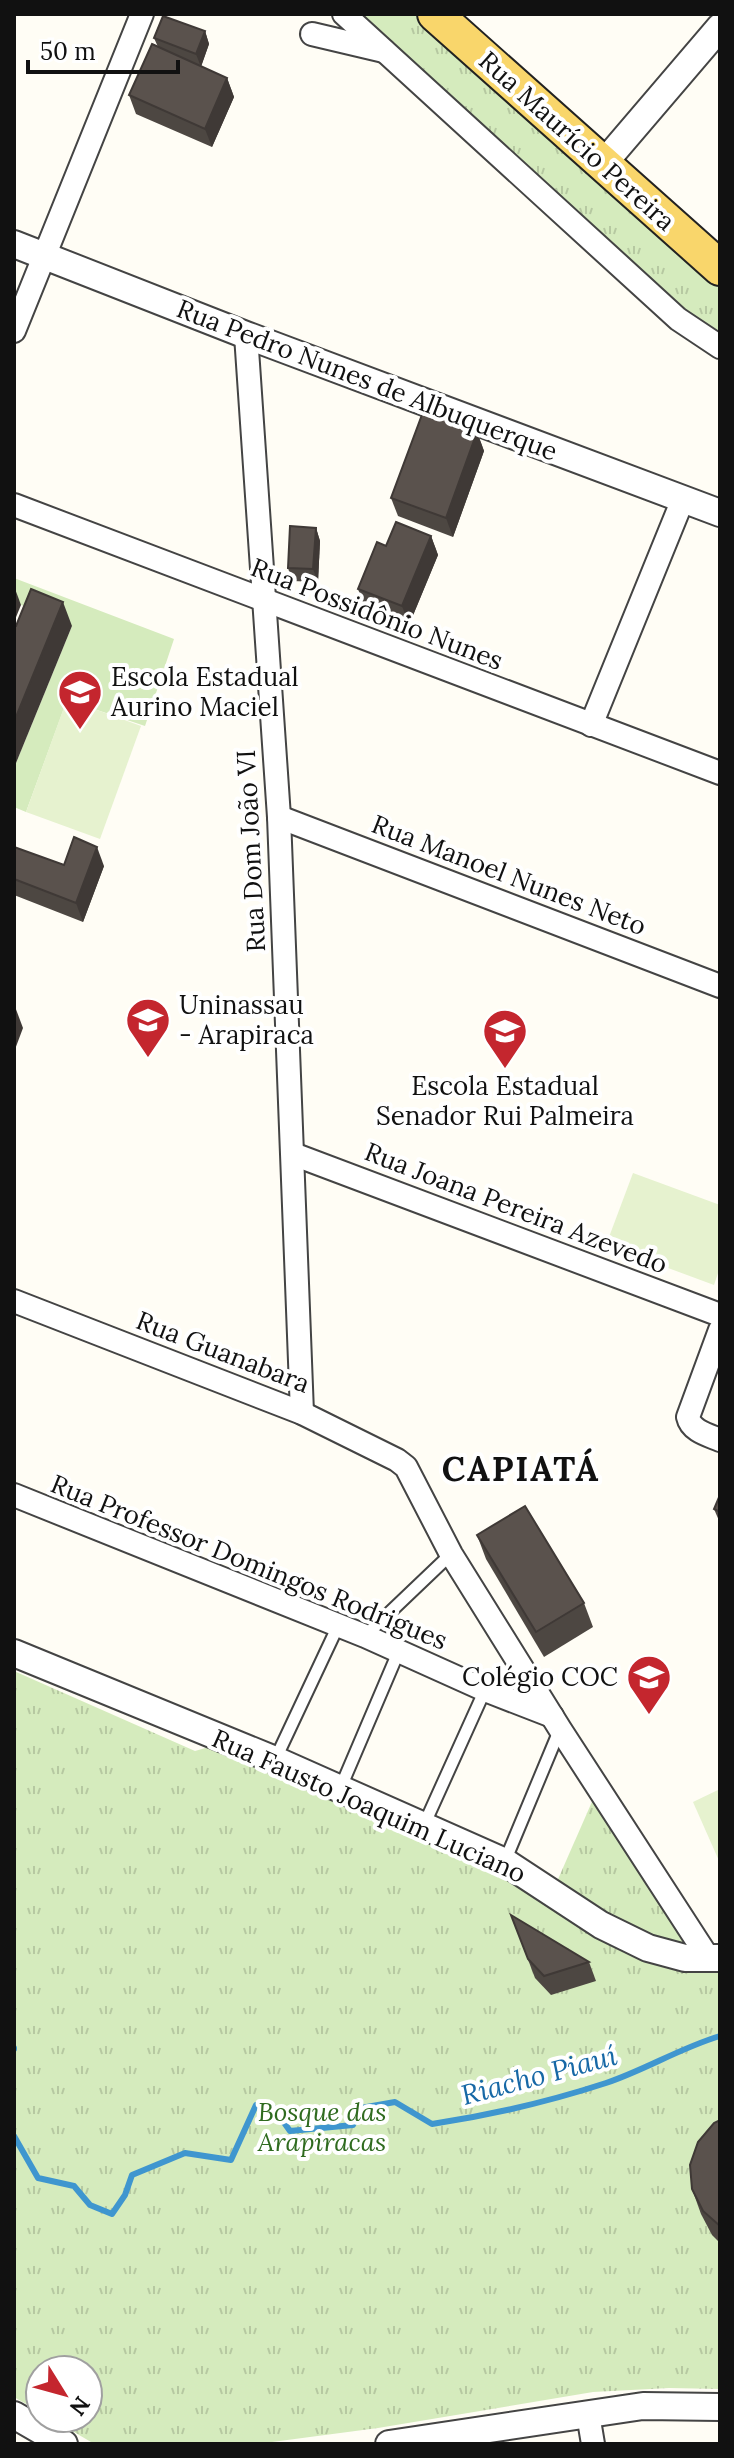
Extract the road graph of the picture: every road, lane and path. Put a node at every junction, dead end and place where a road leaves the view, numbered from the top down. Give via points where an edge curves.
1 (142, 14) edge
2 (344, 14) edge
3 (435, 14) edge
4 (720, 27) edge
5 (312, 34) dead end
6 (385, 51) junction
7 (603, 164) junction
8 (14, 244) edge
9 (44, 256) junction
10 (720, 268) edge
11 (14, 331) edge
12 (246, 335) junction
13 (720, 347) edge
14 (683, 499) junction
15 (14, 505) edge
16 (720, 513) edge
17 (265, 601) junction
18 (591, 725) junction
19 (720, 773) edge
20 (279, 817) junction
21 (720, 986) edge
22 (293, 1154) junction
23 (14, 1301) edge
24 (720, 1315) edge
25 (720, 1330) edge
26 (302, 1413) junction
27 (720, 1440) edge
28 (14, 1495) edge
29 (451, 1554) junction
30 (338, 1626) junction
31 (365, 1636) junction
32 (14, 1653) edge
33 (398, 1653) junction
34 (485, 1690) junction
35 (556, 1723) junction
36 (275, 1760) junction
37 (340, 1790) junction
38 (424, 1826) junction
39 (505, 1862) junction
40 (714, 1958) edge
41 (720, 2407) edge
42 (588, 2414) junction
43 (14, 2415) edge
44 (418, 2442) edge
45 (64, 2444) edge
46 (389, 2444) edge
47 (593, 2444) edge

1 - 9 street
2 - 6 street
3 - 7 main road, Rua Maurício Pereira
4 - 7 street
5 - 6 street
6 - 13 street via 678,319
7 - 10 main road, Rua Maurício Pereira
8 - 9 street, Rua Pedro Nunes de Albuquerque
9 - 11 street
9 - 12 street, Rua Pedro Nunes de Albuquerque
12 - 14 street, Rua Pedro Nunes de Albuquerque
12 - 17 street, Rua Dom João VI
14 - 16 street, Rua Pedro Nunes de Albuquerque
14 - 18 street
15 - 17 street, Rua Possidônio Nunes
17 - 18 street, Rua Possidônio Nunes
17 - 20 street, Rua Dom João VI
18 - 19 street, Rua Possidônio Nunes
20 - 21 street, Rua Manoel Nunes Neto
20 - 22 street, Rua Dom João VI
22 - 24 street, Rua Joana Pereira Azevedo
22 - 26 street, Rua Dom João VI
23 - 26 street, Rua Guanabara
25 - 27 street via 688,1417 696,1430
26 - 29 street, Rua Guanabara via 406,1467
28 - 30 street, Rua Professor Domingos Rodrigues
29 - 31 lane
29 - 35 street
30 - 31 street, Rua Professor Domingos Rodrigues
30 - 36 lane
31 - 33 street, Rua Professor Domingos Rodrigues
32 - 36 street, Rua Fausto Joaquim Luciano
33 - 34 street, Rua Professor Domingos Rodrigues
33 - 37 lane
34 - 35 street, Rua Professor Domingos Rodrigues
34 - 38 lane
35 - 39 lane
35 - 40 street
36 - 37 street, Rua Fausto Joaquim Luciano
37 - 38 street, Rua Fausto Joaquim Luciano
38 - 39 street, Rua Fausto Joaquim Luciano
39 - 40 street, Rua Fausto Joaquim Luciano via 601,1925 648,1948 685,1958
41 - 42 street via 643,2406
42 - 44 street
42 - 47 street
43 - 45 street
44 - 46 street

